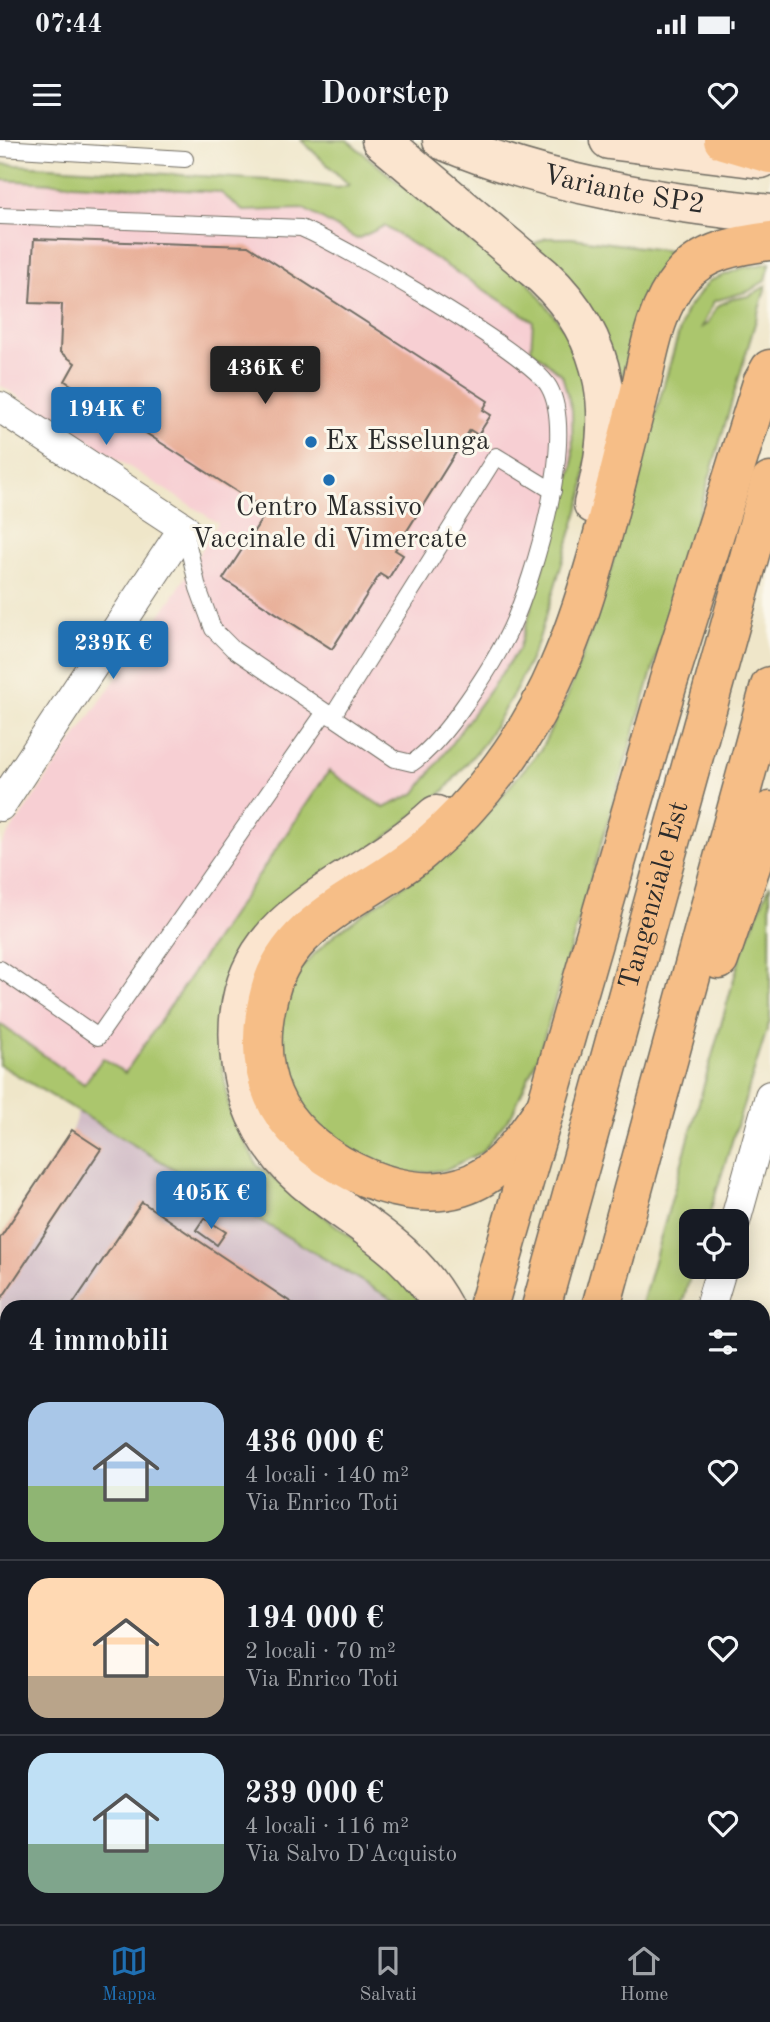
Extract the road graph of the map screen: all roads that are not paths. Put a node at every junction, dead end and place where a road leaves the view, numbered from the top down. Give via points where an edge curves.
1 (381, 140) edge
2 (442, 140) edge
3 (609, 140) edge
4 (723, 140) edge
5 (0, 148) edge
6 (770, 154) edge
7 (185, 159) dead end
8 (770, 159) edge
9 (770, 214) edge
10 (0, 216) edge
11 (770, 241) edge
12 (770, 369) edge
13 (0, 408) edge
14 (770, 482) edge
15 (554, 491) junction
16 (184, 528) junction
17 (770, 686) edge
18 (329, 714) junction
19 (0, 806) edge
20 (770, 810) edge
21 (0, 969) edge
22 (769, 1104) edge
23 (546, 1107) junction
24 (738, 1209) edge
25 (718, 1279) edge
26 (605, 1297) edge
27 (439, 1300) edge
28 (490, 1300) edge
29 (543, 1300) edge
30 (712, 1300) edge

1 - 27 main road via 568,300 583,323 601,369 606,405 600,480 554,640 514,724 472,779 416,833 323,893 269,940 250,976 238,1018 243,1082 272,1146 307,1183 417,1268
2 - 9 main road, Variante SP2 via 525,170 604,189
3 - 8 main road, Variante SP2
4 - 6 highway
5 - 7 lane
10 - 15 lane via 301,228 333,242 480,332 550,387 559,421
11 - 23 highway via 719,251 698,262 669,296 650,342 568,645 526,731 491,781 452,824 422,851 344,902 301,937 270,990 262,1028 273,1095 297,1131 365,1178 429,1193 462,1187 505,1161
12 - 23 highway via 668,683
13 - 16 street
14 - 29 highway, Tangenziale Est
15 - 18 lane via 496,456
15 - 18 lane via 503,644 426,754 412,763 395,759
16 - 18 lane via 198,588 214,629 233,649
16 - 19 street
17 - 26 highway, Tangenziale Est
18 - 21 lane via 98,1037
20 - 26 highway
22 - 24 street
23 - 28 highway
25 - 30 street

